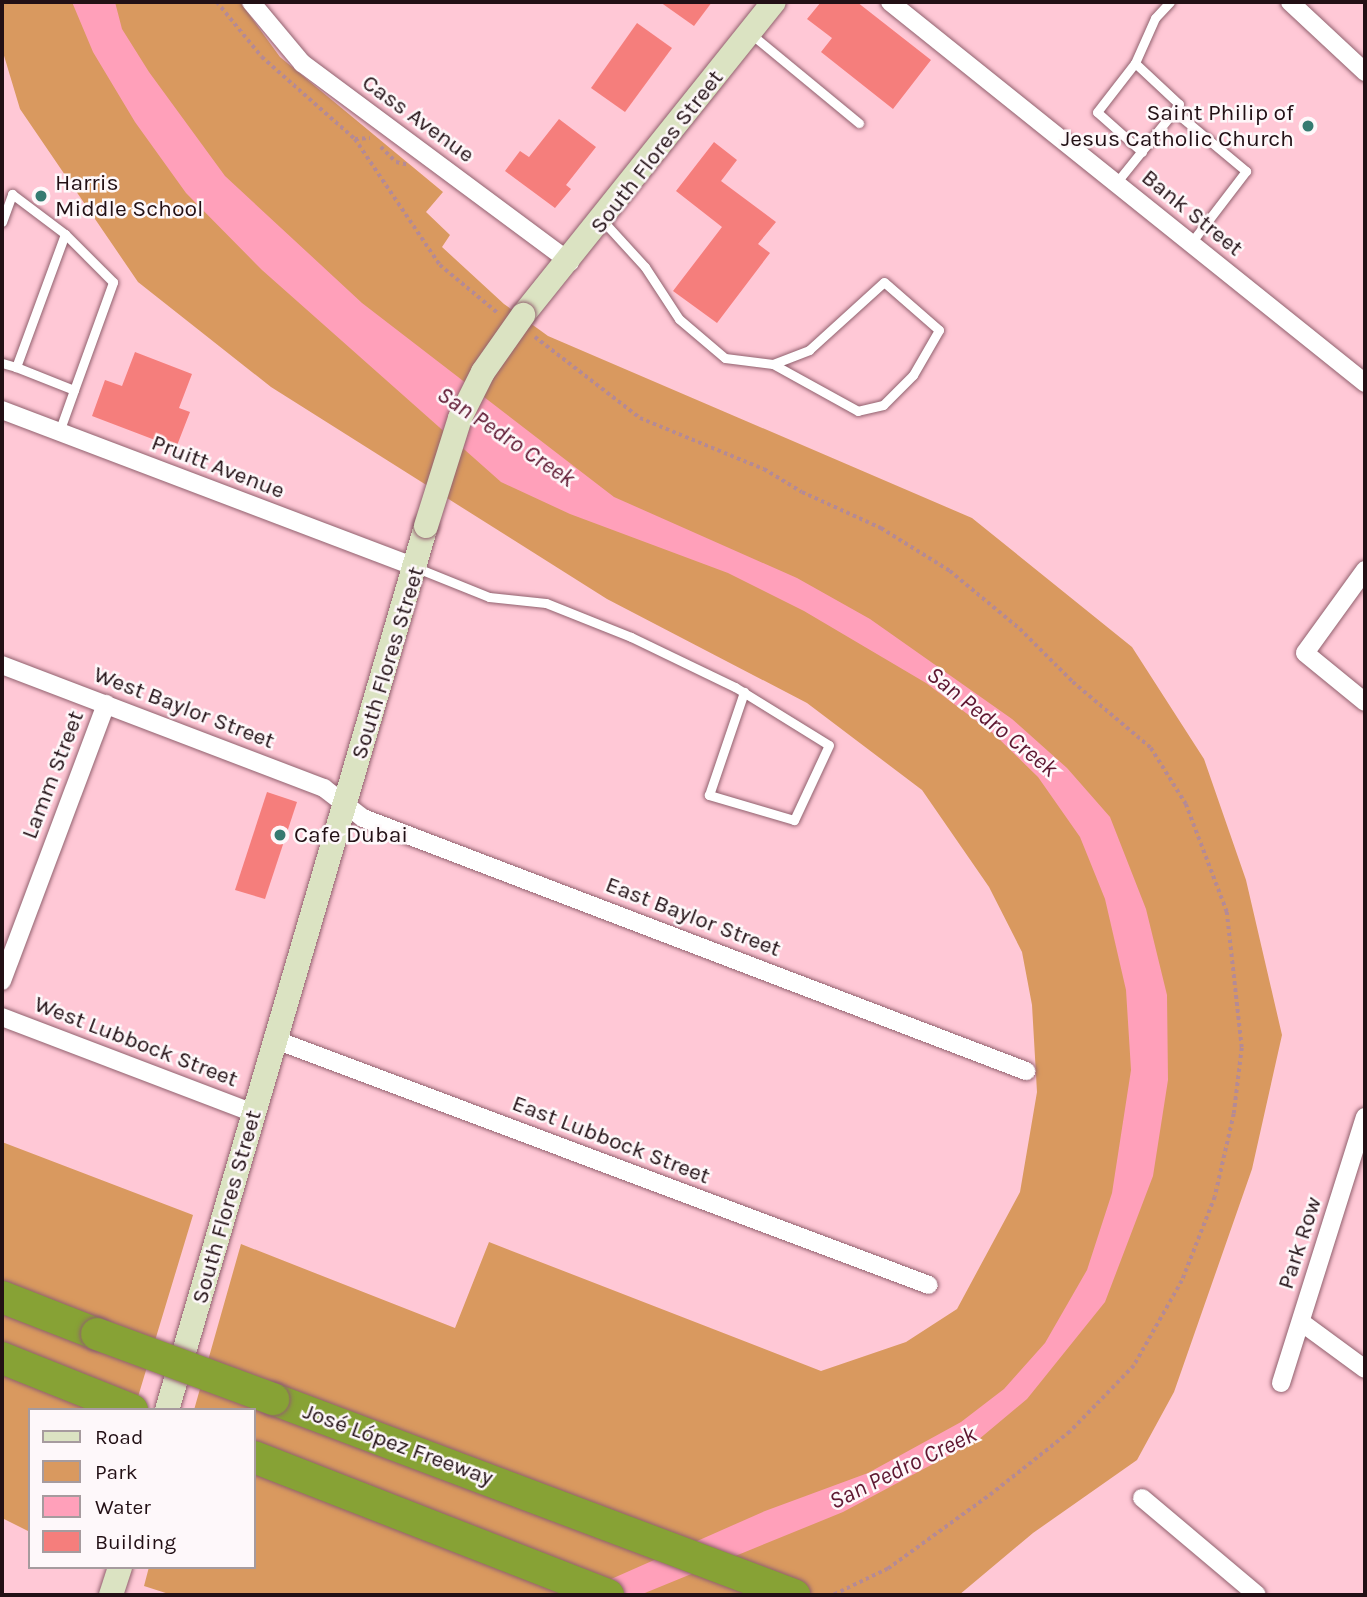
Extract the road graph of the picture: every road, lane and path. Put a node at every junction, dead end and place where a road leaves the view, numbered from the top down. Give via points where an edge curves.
1 (217, 2) edge
2 (251, 2) edge
3 (774, 2) edge
4 (890, 2) edge
5 (1170, 2) edge
6 (1290, 2) edge
7 (750, 33) junction
8 (1135, 63) junction
9 (1365, 72) edge
10 (1174, 111) junction
11 (859, 123) dead end
12 (355, 139) junction
13 (1142, 152) junction
14 (415, 164) dead end
15 (1115, 183) junction
16 (603, 220) junction
17 (2, 222) edge
18 (65, 234) junction
19 (1191, 243) junction
20 (570, 262) junction
21 (519, 322) junction
22 (2, 363) edge
23 (773, 364) junction
24 (16, 368) junction
25 (1365, 383) edge
26 (74, 390) junction
27 (2, 410) edge
28 (59, 432) junction
29 (416, 568) junction
30 (1365, 570) edge
31 (2, 665) edge
32 (744, 692) junction
33 (1365, 702) edge
34 (106, 704) junction
35 (345, 804) junction
36 (2, 981) edge
37 (2, 1017) edge
38 (276, 1040) junction
39 (1026, 1071) dead end
40 (253, 1114) junction
41 (1365, 1117) edge
42 (929, 1286) dead end
43 (2, 1297) edge
44 (1301, 1322) junction
45 (2, 1361) edge
46 (1365, 1369) edge
47 (1281, 1382) dead end
48 (127, 1408) edge
49 (168, 1408) edge
50 (256, 1458) edge
51 (1142, 1498) dead end
52 (119, 1569) edge
53 (111, 1595) edge
54 (608, 1595) edge
55 (794, 1595) edge
56 (834, 1595) edge
57 (1257, 1595) edge

1 - 12 path via 262,57
2 - 20 street, Cass Avenue via 302,63
3 - 7 main road, South Flores Street
4 - 15 street, Bank Street
5 - 8 lane via 1155,18
6 - 9 street
7 - 11 lane
7 - 16 main road, South Flores Street
8 - 10 lane via 1179,104
8 - 13 lane via 1097,113
10 - 13 lane
10 - 19 lane via 1246,171
12 - 14 path via 372,138 396,162
12 - 21 path via 440,265 477,299
13 - 15 lane
15 - 19 street, Bank Street
16 - 20 main road, South Flores Street
16 - 23 lane via 645,267 679,319 724,358
17 - 18 lane via 12,194
18 - 24 lane
18 - 26 lane via 113,282
19 - 25 street, Bank Street
20 - 21 main road, South Flores Street
21 - 29 main road, South Flores Street, bridge via 483,372 460,418
21 - 56 path via 639,418 764,469 881,528 950,571 1020,629 1073,682 1151,748 1186,804 1227,912 1242,1048 1234,1114 1215,1197 1182,1282 1141,1354 1070,1432 993,1493 888,1569
22 - 24 lane
23 - 23 lane via 809,350 884,282 939,330 898,390 883,405 858,411
24 - 26 lane
26 - 28 lane
27 - 28 street, Pruitt Avenue
28 - 29 street, Pruitt Avenue
29 - 32 lane via 489,597 546,603 631,637
29 - 35 main road, South Flores Street
30 - 33 street via 1305,653
31 - 34 street, West Baylor Street
32 - 32 lane via 829,745 794,820 709,795
34 - 35 street, West Baylor Street via 324,788
34 - 36 street, Lamm Street
35 - 38 main road, South Flores Street
35 - 39 street, East Baylor Street via 366,819
37 - 40 street, West Lubbock Street
38 - 40 main road, South Flores Street
38 - 42 street, East Lubbock Street
40 - 49 main road, South Flores Street
41 - 44 street, Park Row
43 - 55 highway, José López Freeway, bridge
44 - 46 street
44 - 47 street, Park Row
45 - 48 highway
50 - 54 highway
51 - 57 street
52 - 53 main road

